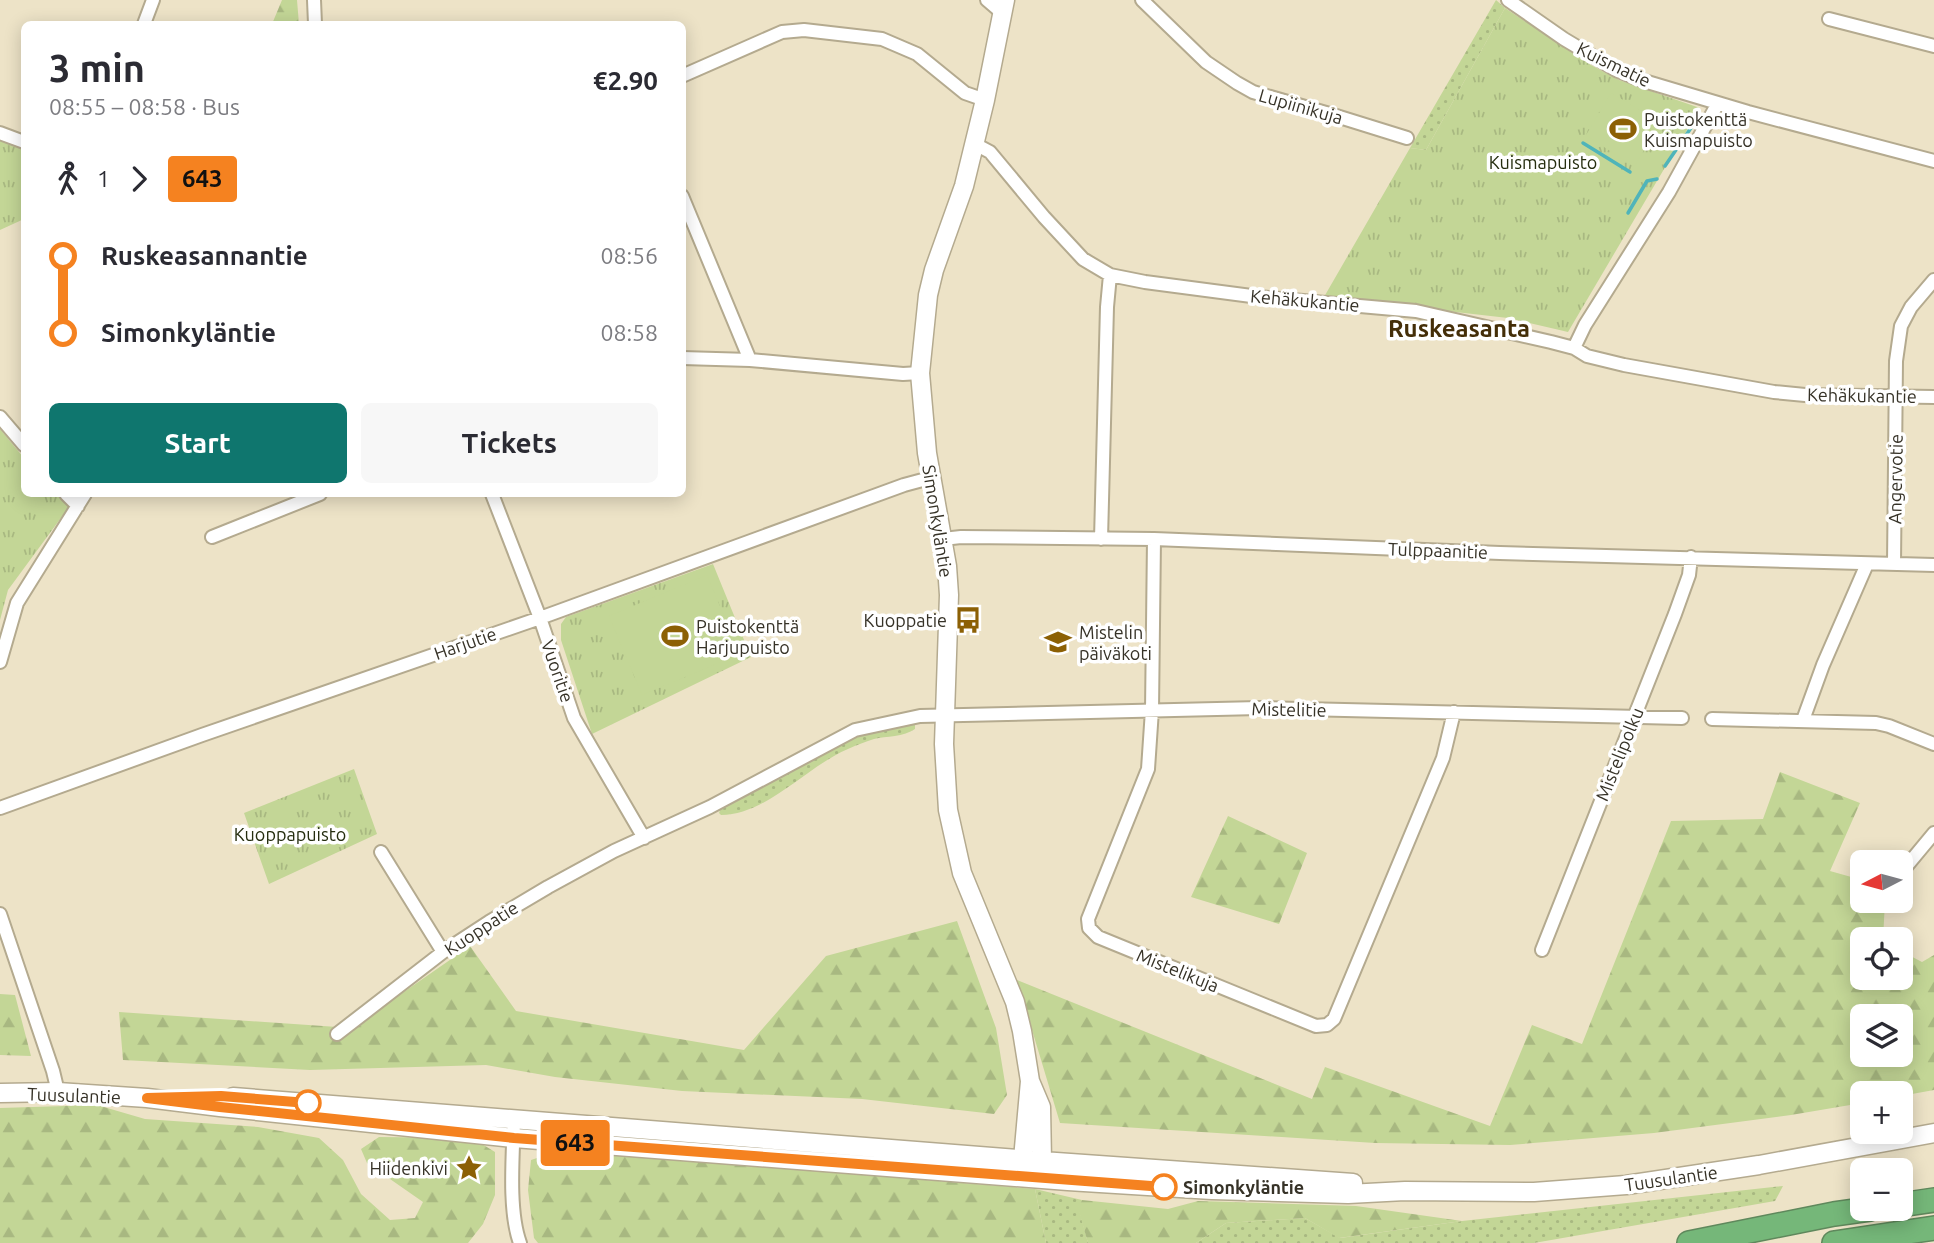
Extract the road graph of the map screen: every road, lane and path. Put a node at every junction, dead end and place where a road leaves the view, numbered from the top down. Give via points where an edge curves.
1 (153, 0) edge
2 (314, 0) edge
3 (987, 0) edge
4 (1142, 0) edge
5 (1508, 0) edge
6 (1003, 6) edge
7 (1829, 19) dead end
8 (145, 21) edge
9 (315, 21) edge
10 (1934, 46) edge
11 (686, 74) edge
12 (985, 100) junction
13 (1718, 103) junction
14 (0, 133) edge
15 (1407, 138) dead end
16 (21, 141) edge
17 (975, 144) junction
18 (1934, 161) edge
19 (686, 206) edge
20 (1110, 275) junction
21 (1934, 280) edge
22 (1574, 348) junction
23 (686, 358) edge
24 (750, 360) junction
25 (920, 373) junction
26 (1895, 396) junction
27 (1934, 397) edge
28 (0, 417) edge
29 (21, 442) edge
30 (930, 478) junction
31 (69, 497) edge
32 (83, 497) edge
33 (312, 497) edge
34 (493, 497) edge
35 (78, 506) junction
36 (212, 537) dead end
37 (943, 538) junction
38 (1101, 539) junction
39 (1154, 539) junction
40 (1691, 557) junction
41 (1867, 564) junction
42 (1894, 564) junction
43 (1934, 565) edge
44 (540, 618) junction
45 (0, 662) edge
46 (1152, 710) junction
47 (1454, 712) junction
48 (945, 715) junction
49 (1634, 718) junction
50 (1682, 718) dead end
51 (1712, 719) dead end
52 (1803, 720) junction
53 (1934, 744) edge
54 (0, 808) edge
55 (1934, 833) edge
56 (644, 838) junction
57 (381, 852) dead end
58 (1913, 858) edge
59 (0, 914) edge
60 (1542, 950) dead end
61 (443, 952) junction
62 (337, 1034) dead end
63 (1030, 1081) junction
64 (58, 1092) junction
65 (0, 1093) edge
66 (147, 1098) junction
67 (514, 1119) junction
68 (1934, 1133) edge
69 (514, 1138) junction
70 (1023, 1159) junction
71 (1042, 1161) junction
72 (1031, 1178) junction
73 (1405, 1191) junction
74 (1934, 1200) edge
75 (1913, 1203) edge
76 (1850, 1212) edge
77 (1934, 1227) edge
78 (1934, 1236) edge
79 (520, 1243) edge
80 (1689, 1243) edge
81 (1837, 1243) edge

1 - 8 street
2 - 9 street
3 - 6 street
4 - 15 street, Lupiinikuja via 1206,62 1253,92
5 - 13 street, Kuismatie via 1616,70
6 - 12 main road, Simonkyläntie
7 - 10 street
11 - 12 street via 782,32 804,30 882,39 917,54 965,93
12 - 17 main road, Simonkyläntie
13 - 18 street, Kuismatie
13 - 22 street
14 - 16 street
17 - 20 street, Kehäkukantie via 990,152 1083,259
17 - 25 main road, Simonkyläntie via 928,295
19 - 24 street
20 - 22 street, Kehäkukantie via 1259,297 1416,311
20 - 38 street
21 - 26 street, Angervotie via 1901,326
22 - 26 street, Kehäkukantie via 1624,365 1774,392
23 - 24 street
24 - 25 street
25 - 30 main road, Simonkyläntie
26 - 27 street, Kehäkukantie
26 - 42 street, Angervotie
28 - 29 street
30 - 37 main road, Simonkyläntie
30 - 44 street, Harjutie
31 - 35 street
32 - 35 street
33 - 36 street
34 - 44 street, Vuoritie
35 - 45 street via 17,603
37 - 38 street, Tulppaanitie
37 - 48 main road, Simonkyläntie via 948,595
38 - 39 street, Tulppaanitie
39 - 40 street, Tulppaanitie
39 - 46 street, Mistelikuja
40 - 41 street, Tulppaanitie
40 - 49 street, Mistelipolku via 1689,575
41 - 42 street, Tulppaanitie
41 - 52 street
42 - 43 street, Tulppaanitie
44 - 54 street, Harjutie
44 - 56 street, Vuoritie via 574,718
46 - 47 street, Mistelitie
46 - 47 street, Mistelikuja via 1149,769 1088,919 1089,928 1098,937 1316,1026 1334,1019 1443,758
46 - 48 street, Mistelitie
47 - 49 street, Mistelitie
48 - 56 street, Kuoppatie via 855,730
48 - 63 main road, Simonkyläntie via 945,782 962,873 1015,1002
49 - 50 street, Mistelitie
49 - 60 street, Mistelipolku
51 - 52 street
52 - 53 street via 1876,723
55 - 58 street
56 - 61 street, Kuoppatie via 548,887
57 - 61 street
59 - 64 street
61 - 62 street, Kuoppatie
63 - 70 main road, Simonkyläntie
63 - 71 main road, Simonkyläntie via 1041,1107
64 - 65 main road, Tuusulantie
64 - 66 main road, Tuusulantie
66 - 67 main road, Tuusulantie via 221,1096
66 - 69 main road, Tuusulantie
67 - 69 street
67 - 70 main road, Tuusulantie
68 - 73 main road, Tuusulantie via 1626,1185 1534,1192
69 - 72 main road, Tuusulantie
69 - 79 street via 514,1206
70 - 71 main road, Tuusulantie
70 - 72 main road, Simonkyläntie
71 - 72 main road
71 - 73 main road, Tuusulantie via 1348,1182
72 - 73 main road, Tuusulantie via 1212,1190
74 - 75 highway
76 - 80 highway
77 - 81 highway
78 - 81 highway

